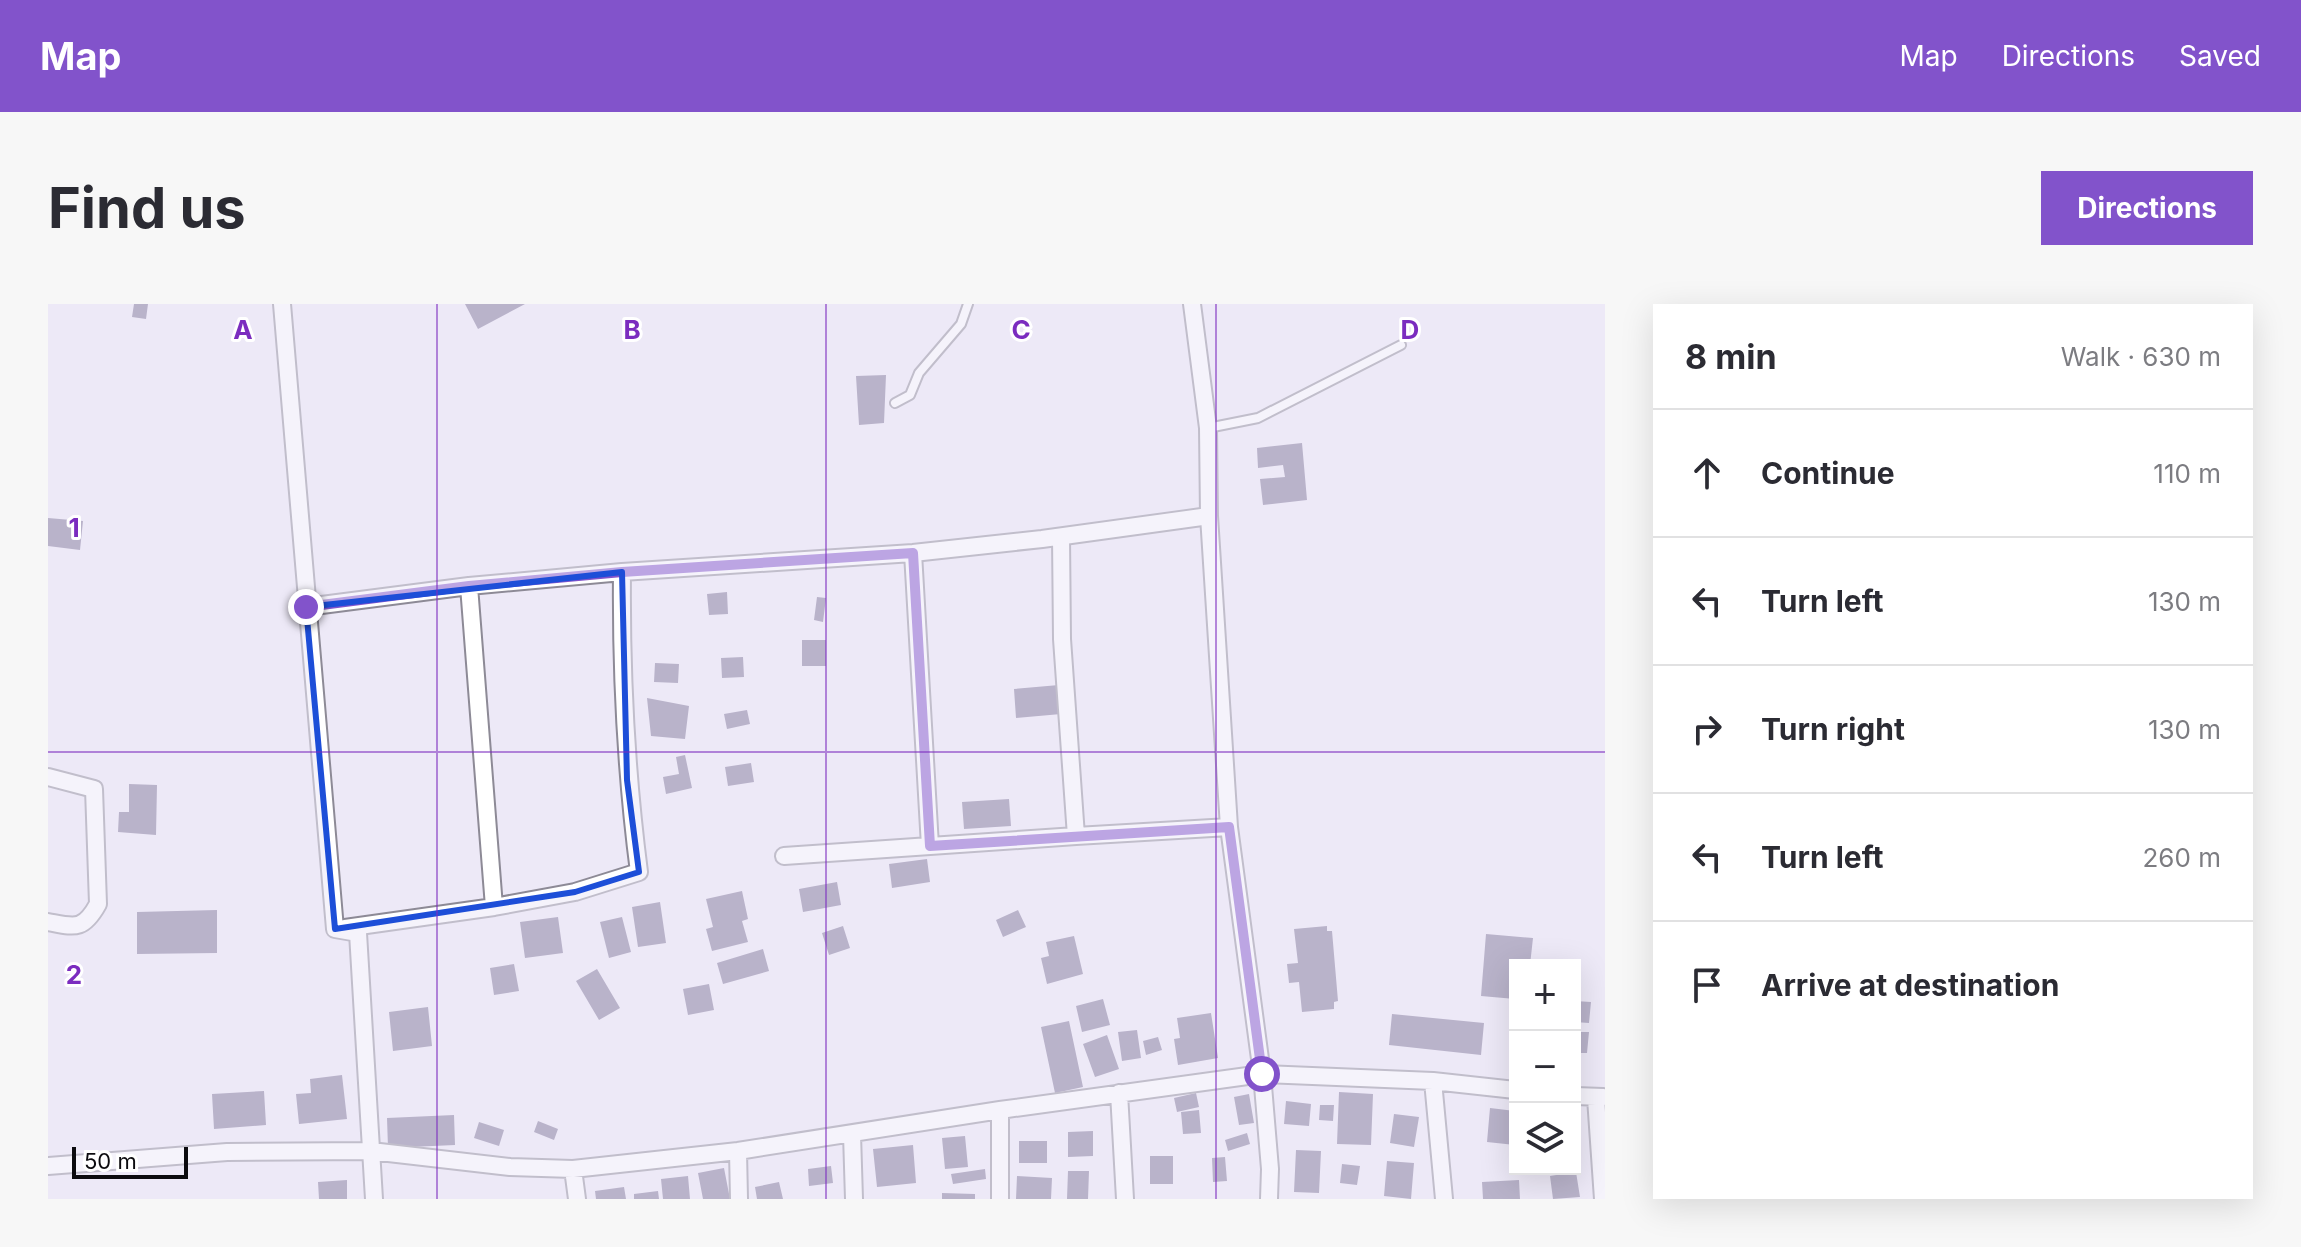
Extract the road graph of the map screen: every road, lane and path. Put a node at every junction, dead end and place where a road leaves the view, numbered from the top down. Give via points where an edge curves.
1 (282, 304) edge
2 (968, 304) edge
3 (1192, 304) edge
4 (1401, 345) dead end
5 (895, 403) dead end
6 (1208, 428) junction
7 (1209, 516) junction
8 (1061, 537) junction
9 (913, 553) junction
10 (622, 572) junction
11 (469, 586) junction
12 (306, 607) junction
13 (48, 777) edge
14 (1229, 827) junction
15 (1076, 836) junction
16 (930, 846) junction
17 (784, 856) dead end
18 (494, 907) junction
19 (48, 922) edge
20 (335, 929) junction
21 (1262, 1074) junction
22 (1433, 1081) junction
23 (1509, 1089) edge
24 (1119, 1093) junction
25 (1600, 1098) edge
26 (1000, 1110) junction
27 (852, 1134) junction
28 (371, 1151) junction
29 (738, 1151) junction
30 (48, 1166) edge
31 (573, 1169) junction
32 (374, 1199) edge
33 (577, 1199) edge
34 (739, 1199) edge
35 (854, 1199) edge
36 (1000, 1199) edge
37 (1125, 1199) edge
38 (1269, 1199) edge
39 (1444, 1199) edge
40 (1603, 1199) edge

1 - 12 street
2 - 5 lane via 961,324 919,373 910,395
3 - 6 street
4 - 6 lane via 1258,418
6 - 7 street
7 - 8 street
7 - 14 street
8 - 9 street
8 - 15 street via 1062,639
9 - 10 street
9 - 16 street
10 - 11 street
10 - 18 street via 627,780 639,872 575,892
11 - 12 street
11 - 18 street
12 - 20 street
13 - 19 street via 94,789 98,904 89,920 75,927
14 - 15 street
14 - 21 street
15 - 16 street
16 - 17 street
18 - 20 street
20 - 28 street via 358,933
21 - 22 street
21 - 24 street
21 - 38 street
22 - 23 street
22 - 39 street
24 - 26 street
24 - 37 street
25 - 40 street
26 - 27 street
26 - 36 street
27 - 29 street
27 - 35 street
28 - 30 street via 227,1152
28 - 31 street
28 - 32 street
29 - 31 street
29 - 34 street
31 - 33 street

